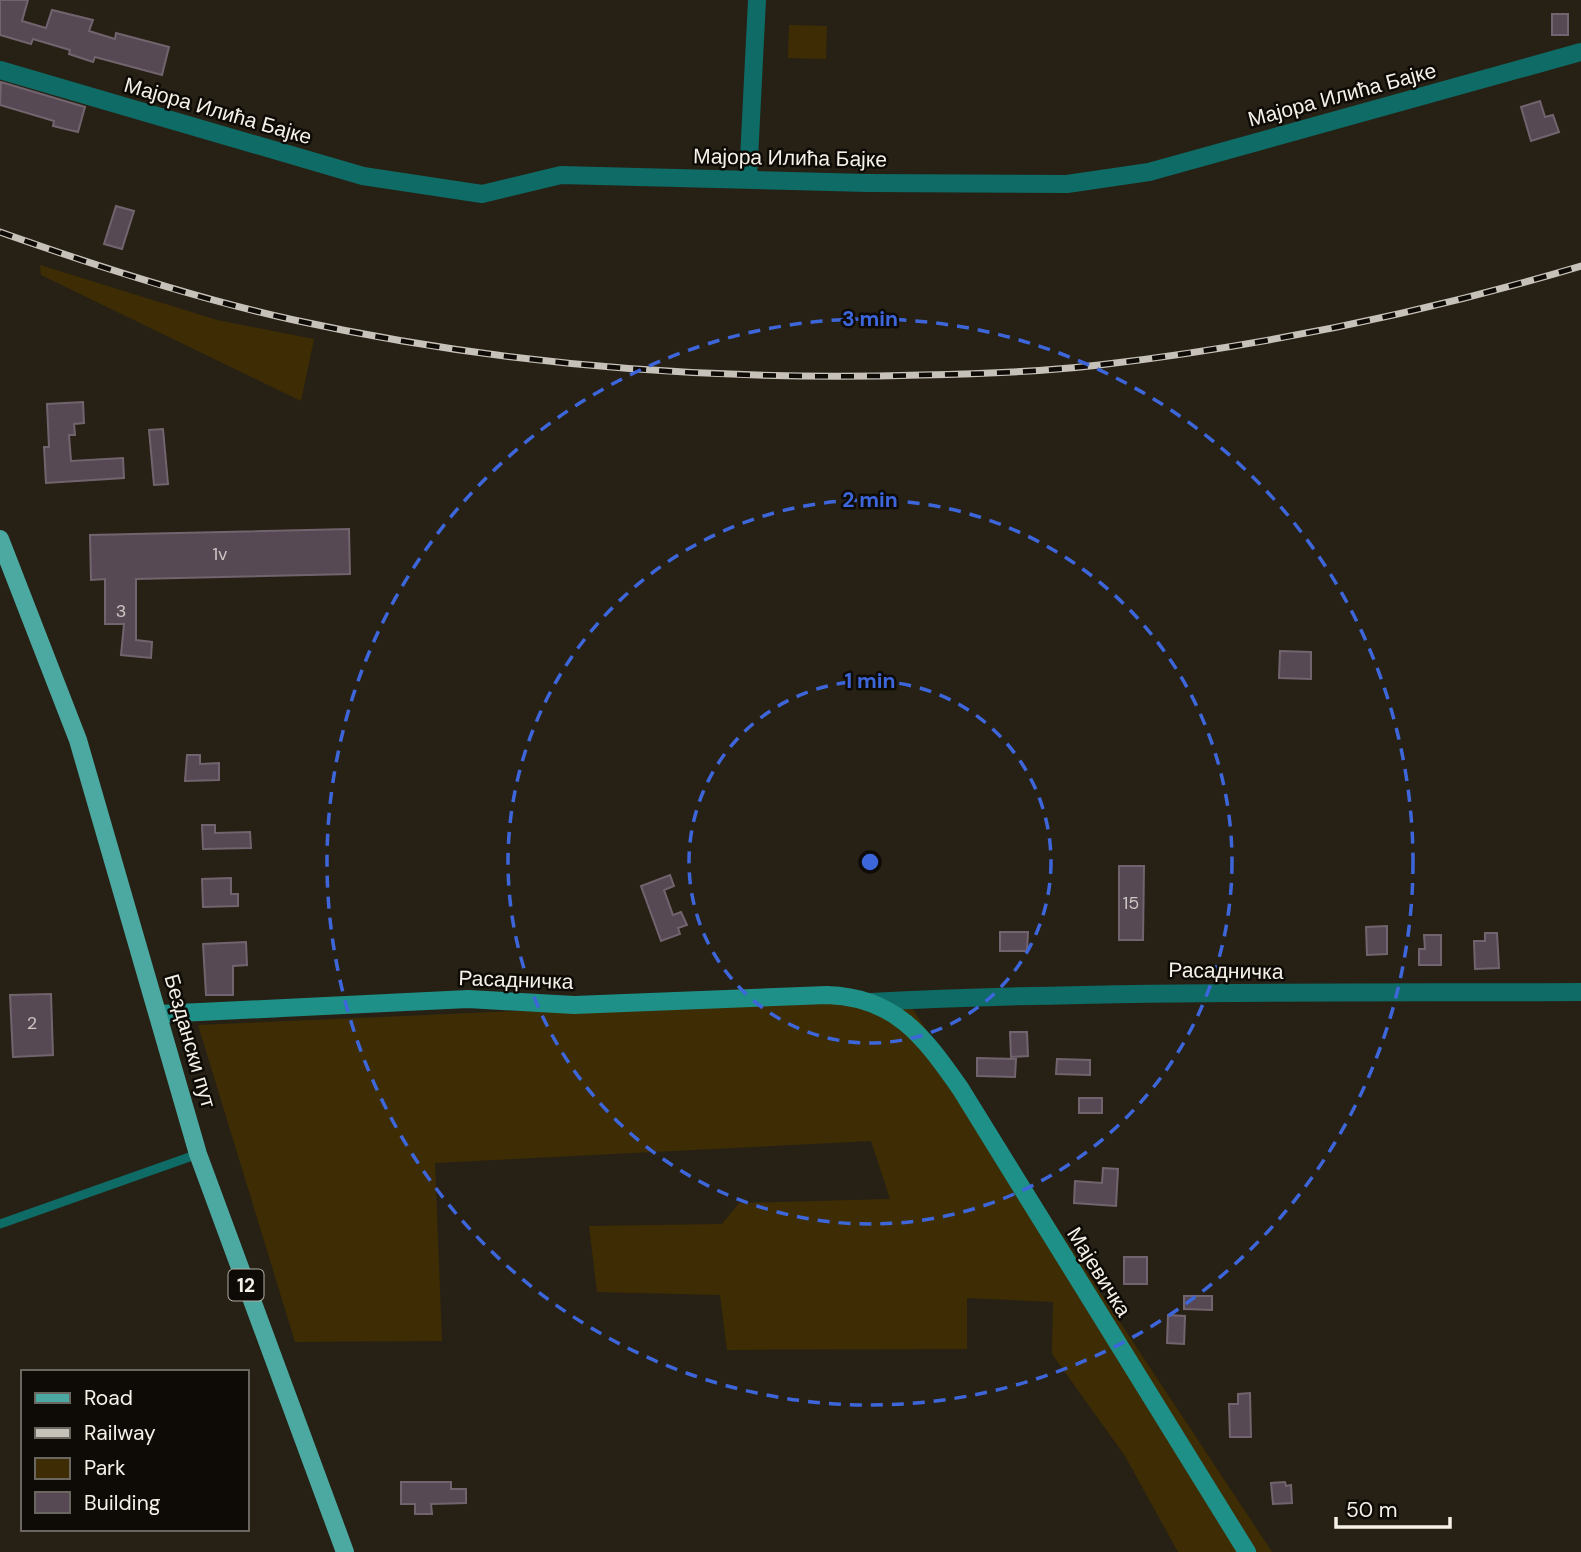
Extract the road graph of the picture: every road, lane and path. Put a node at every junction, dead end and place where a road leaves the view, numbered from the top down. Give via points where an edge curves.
1 (757, 0) edge
2 (1581, 52) edge
3 (0, 71) edge
4 (748, 179) junction
5 (0, 539) edge
6 (1581, 992) edge
7 (870, 1002) junction
8 (159, 1014) junction
9 (905, 1022) joint
10 (198, 1154) junction
11 (0, 1224) edge
12 (337, 1530) junction
13 (337, 1552) edge
14 (345, 1552) edge
15 (1247, 1552) edge

1 - 4 street
2 - 4 street, Мајора Илића Бајке via 1113,179 1067,184
3 - 4 street, Мајора Илића Бајке via 363,176 482,194 561,175
5 - 8 main road, Бездански пут / 12 via 78,740
6 - 7 street, Расадничка via 1175,992
7 - 8 street, Расадничка via 827,995 574,1005 468,999
7 - 9 street, Расадничка
8 - 10 main road, Бездански пут / 12
9 - 15 street, Мајевичка via 930,1046 960,1088
10 - 11 lane
10 - 12 main road, Бездански пут / 12
12 - 13 main road, 12
12 - 14 main road, Бездански пут / 12

